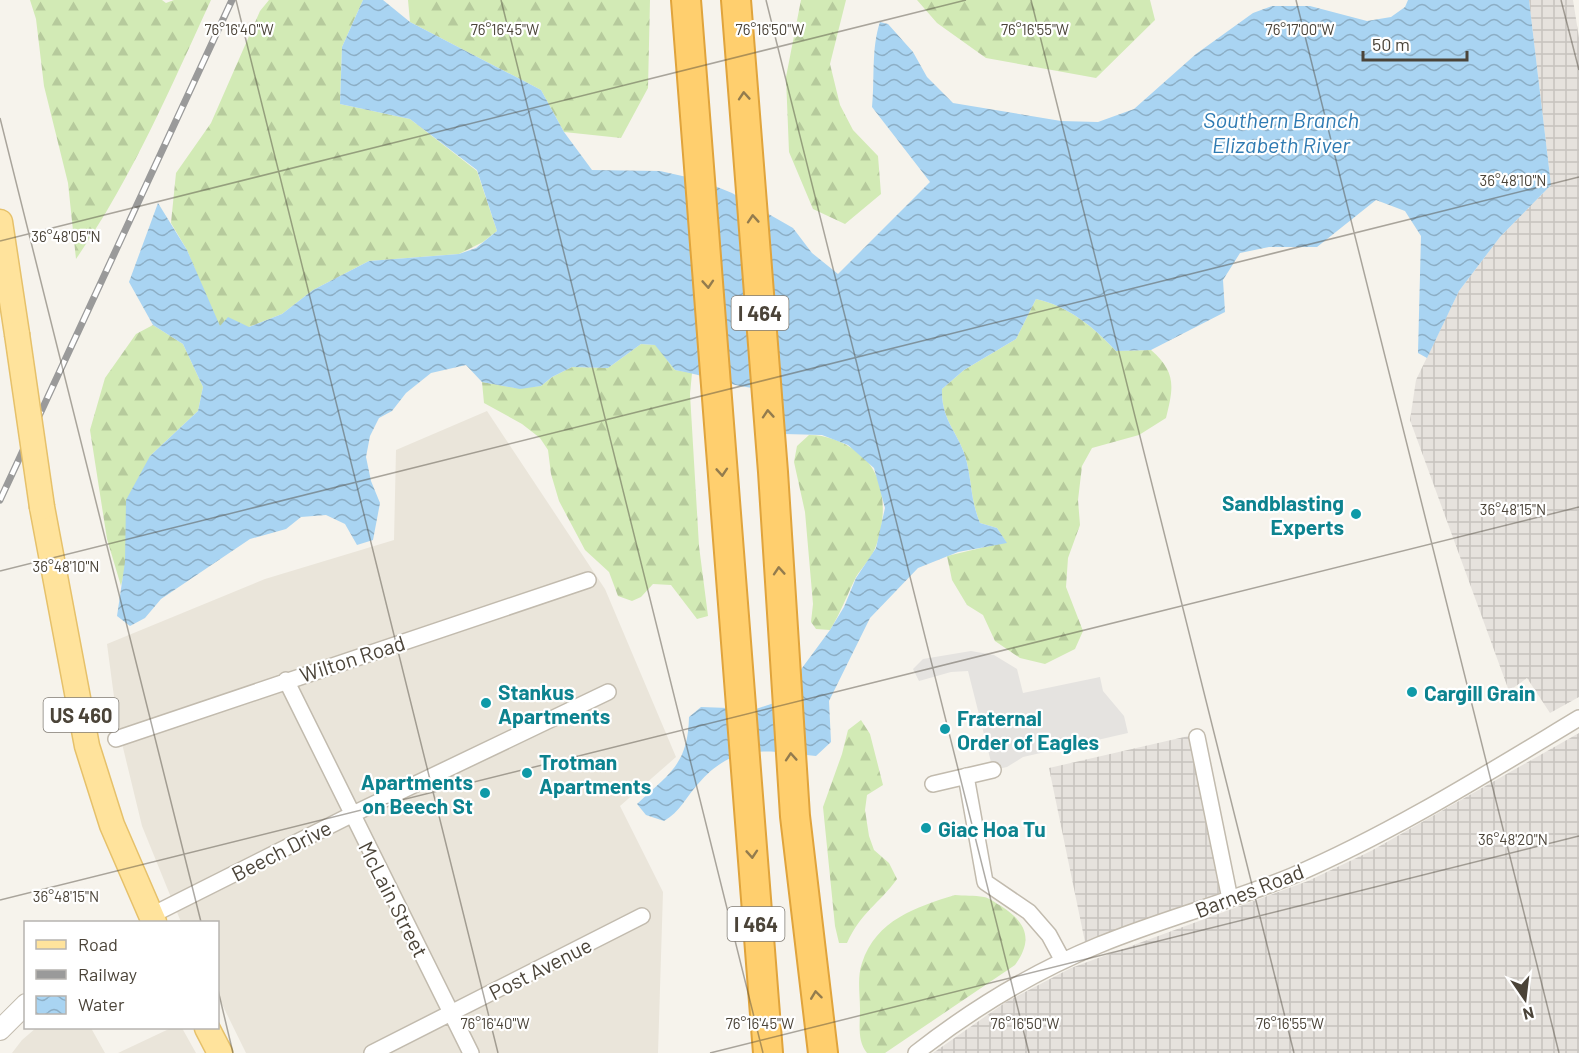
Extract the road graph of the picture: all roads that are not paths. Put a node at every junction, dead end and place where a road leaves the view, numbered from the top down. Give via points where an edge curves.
1 (686, 0) edge
2 (736, 0) edge
3 (0, 222) edge
4 (588, 580) dead end
5 (286, 680) junction
6 (608, 692) dead end
7 (1579, 718) edge
8 (1197, 737) dead end
9 (116, 739) dead end
10 (993, 770) dead end
11 (966, 776) junction
12 (933, 784) dead end
13 (351, 815) junction
14 (1230, 899) junction
15 (642, 916) dead end
16 (148, 920) edge
17 (1063, 961) junction
18 (24, 1006) edge
19 (452, 1013) junction
20 (208, 1029) edge
21 (0, 1030) edge
22 (220, 1053) edge
23 (372, 1053) edge
24 (471, 1053) edge
25 (768, 1053) edge
26 (823, 1053) edge
27 (916, 1053) edge

1 -> 25 highway, I 464
26 -> 2 highway, I 464 via 795,816
3 - 16 main road, US 460, bridge via 42,507 87,746
4 - 5 street, Wilton Road
5 - 9 street, Wilton Road
5 - 13 street, McLain Street
6 - 13 street, Beech Drive
7 - 14 street, Barnes Road via 1449,795 1335,856
8 - 14 street
10 - 11 street
11 - 12 street
11 - 17 street via 985,882 1029,912 1049,935
13 - 16 street, Beech Drive
13 - 19 street, McLain Street
14 - 17 street, Barnes Road
15 - 19 street, Post Avenue
17 - 27 street, Barnes Road via 981,1006
18 - 21 street
19 - 23 street, Post Avenue
19 - 24 street, McLain Street
20 - 22 main road

